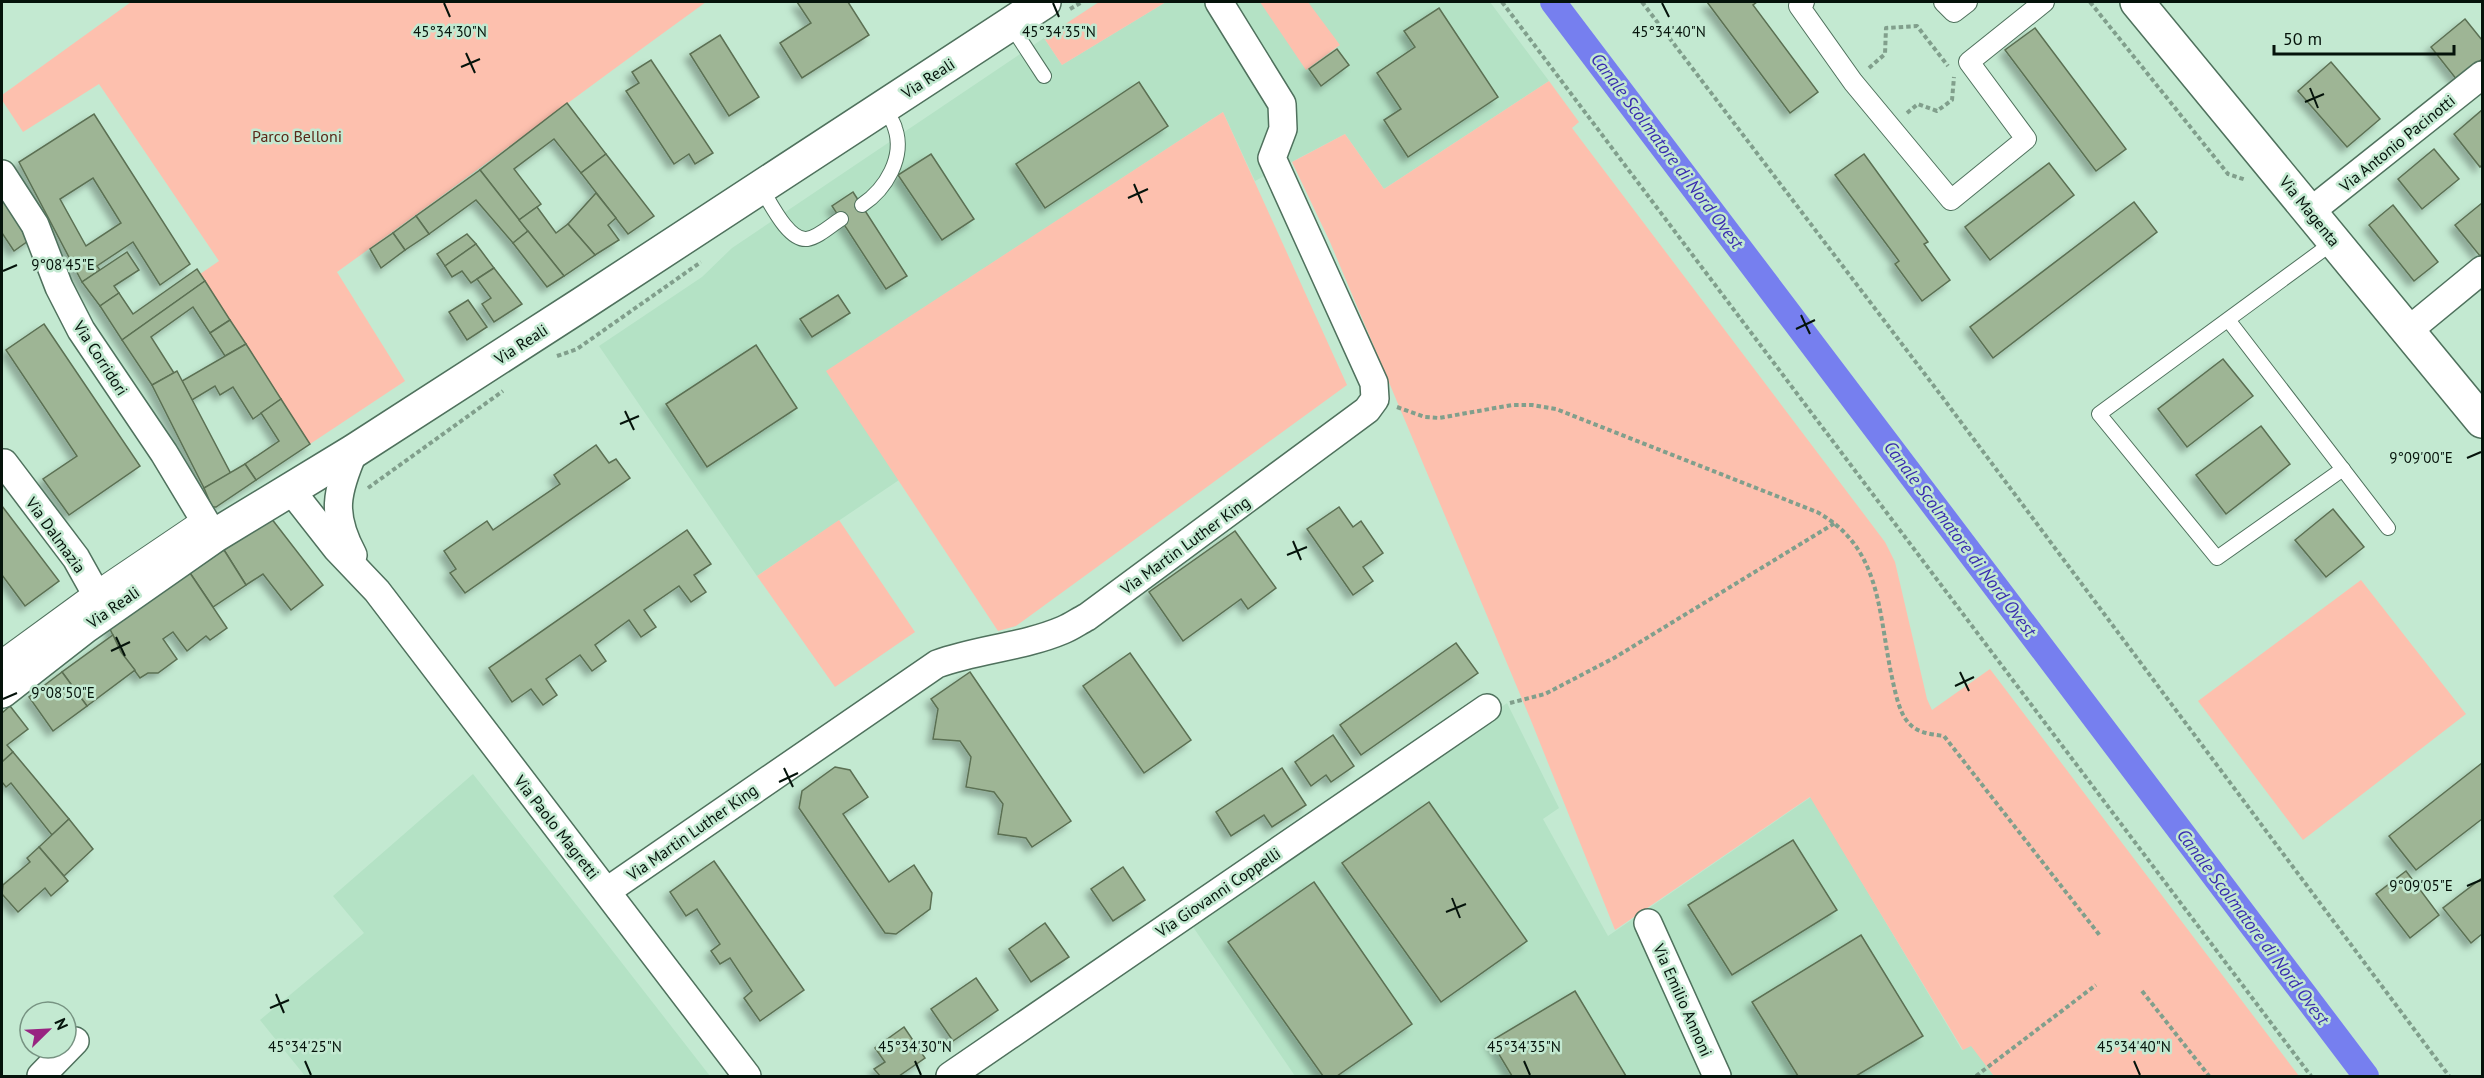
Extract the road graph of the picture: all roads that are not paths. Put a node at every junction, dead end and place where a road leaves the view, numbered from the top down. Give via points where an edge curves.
1 (1219, 2) edge
2 (1804, 2) edge
3 (1944, 2) edge
4 (1967, 2) edge
5 (2044, 2) edge
6 (2137, 2) edge
7 (1055, 7) edge
8 (1010, 24) junction
9 (2482, 75) edge
10 (1044, 76) dead end
11 (883, 107) junction
12 (2, 174) edge
13 (760, 188) junction
14 (862, 205) dead end
15 (2311, 212) junction
16 (841, 219) dead end
17 (2335, 241) junction
18 (2482, 270) edge
19 (2229, 321) junction
20 (2409, 330) junction
21 (2482, 421) edge
22 (354, 451) junction
23 (2, 463) edge
24 (2343, 469) junction
25 (290, 489) junction
26 (209, 528) junction
27 (2388, 528) dead end
28 (366, 577) junction
29 (102, 601) junction
30 (2, 660) edge
31 (2, 690) edge
32 (1487, 708) road end
33 (607, 891) junction
34 (1648, 923) dead end
35 (57, 1060) edge
36 (41, 1077) edge
37 (747, 1077) edge
38 (950, 1077) edge
39 (1717, 1077) edge

1 - 33 street, Via Martin Luther King via 1282,104 1283,129 1272,158 1374,383 1375,399 1367,410 1087,617 1036,639 960,655 937,664
2 - 5 street via 1799,6 1853,82 1952,200 2026,139 1969,62
3 - 4 street via 1954,12
6 - 15 main road, Via Magenta
7 - 8 main road, Via Reali
8 - 10 lane
8 - 11 main road, Via Reali
9 - 15 street, Via Antonio Pacinotti
11 - 13 main road, Via Reali
11 - 14 lane via 895,126 896,162 875,196
12 - 26 street, Via Corridori via 35,225 81,330
13 - 16 lane via 798,238 809,239
13 - 22 main road, Via Reali
15 - 17 main road, Via Magenta
17 - 19 lane
17 - 20 main road, Via Magenta
18 - 20 street
19 - 24 lane
19 - 24 lane via 2099,414 2217,558
20 - 21 main road, Via Magenta
22 - 25 main road, Via Reali
22 - 28 street, Via Paolo Magretti via 343,476 338,519
23 - 29 street, Via Dalmazia via 76,558
24 - 27 lane
25 - 26 main road, Via Reali
25 - 28 street, Via Paolo Magretti via 337,549
26 - 29 main road, Via Reali
28 - 33 street, Via Paolo Magretti
29 - 30 street
29 - 31 main road, Via Reali
32 - 38 street, Via Giovanni Coppelli
33 - 37 street, Via Paolo Magretti
34 - 39 street, Via Emilio Annoni
35 - 36 street

